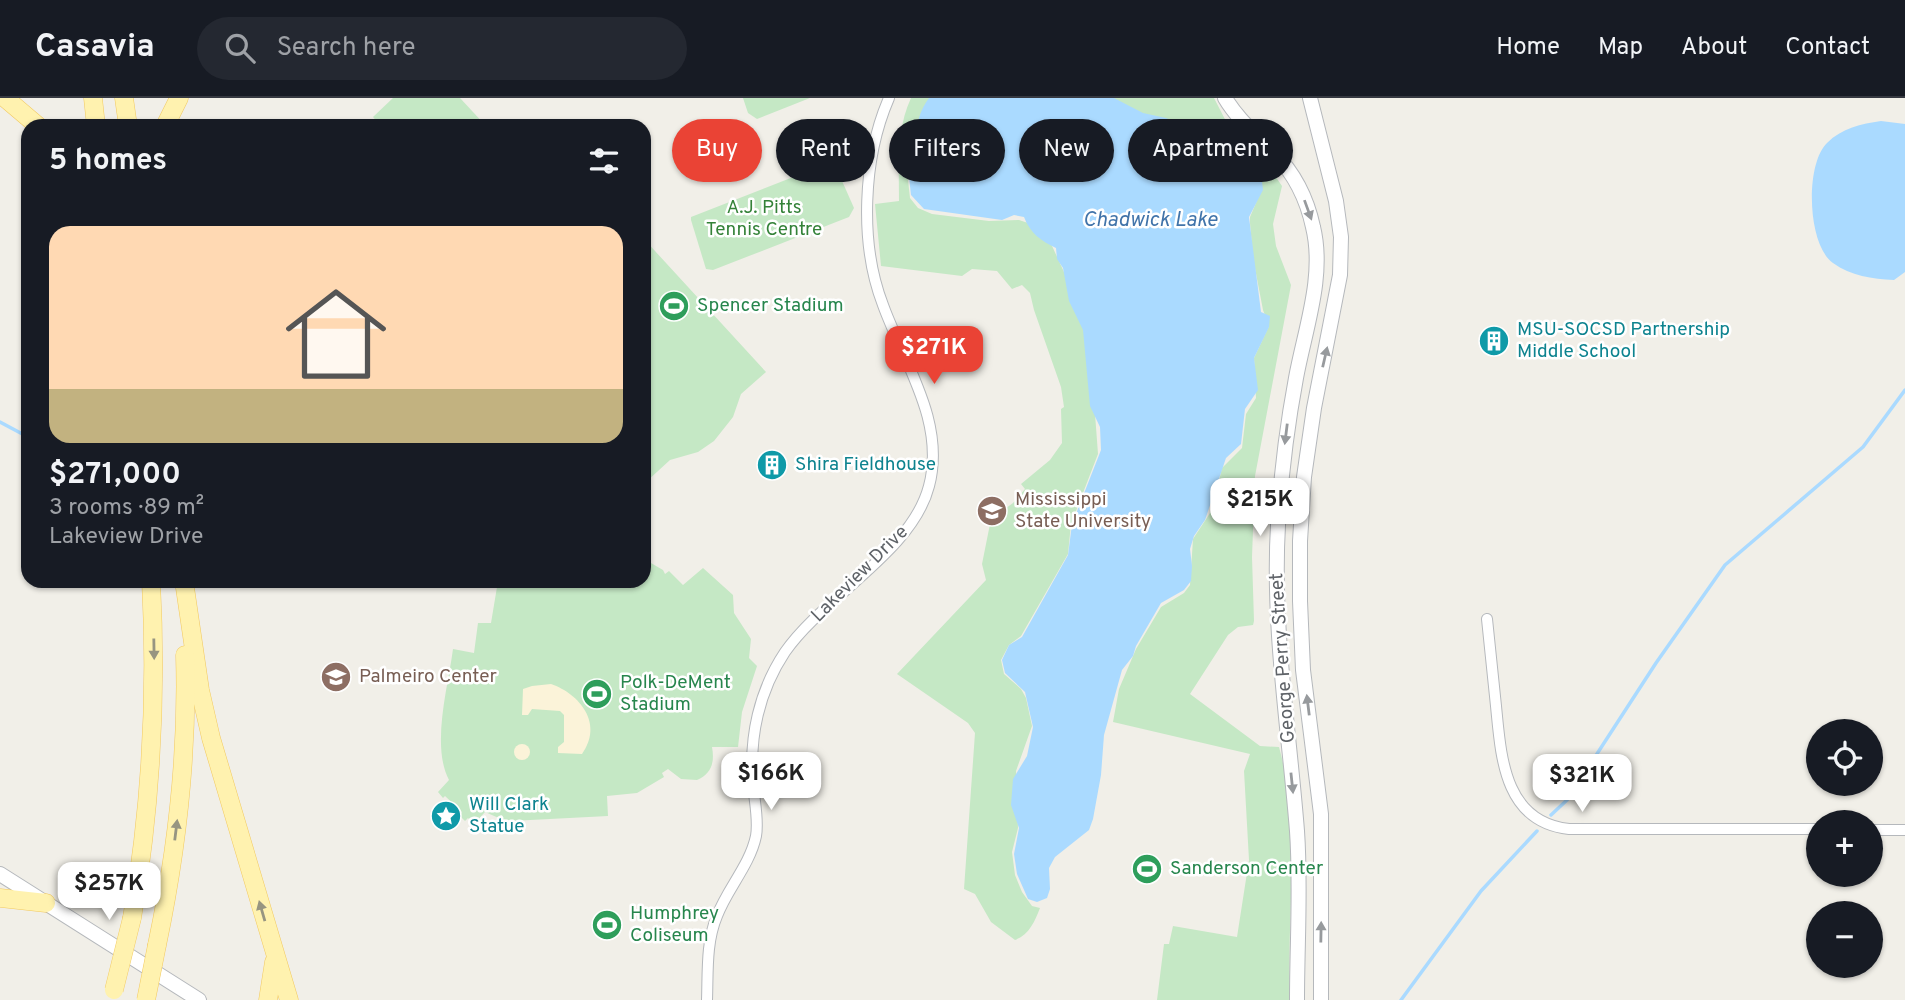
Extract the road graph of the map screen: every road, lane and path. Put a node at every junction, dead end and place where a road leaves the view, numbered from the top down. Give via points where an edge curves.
1 (5, 98) edge
2 (93, 98) edge
3 (124, 98) edge
4 (179, 98) edge
5 (889, 98) edge
6 (1225, 98) edge
7 (1310, 98) edge
8 (30, 119) edge
9 (95, 119) edge
10 (127, 119) edge
11 (168, 119) edge
12 (151, 588) edge
13 (184, 588) edge
14 (185, 588) edge
15 (1487, 619) dead end
16 (1806, 830) edge
17 (1883, 830) edge
18 (1905, 830) edge
19 (0, 874) edge
20 (0, 898) edge
21 (46, 903) junction
22 (274, 954) junction
23 (113, 995) edge
24 (146, 1000) edge
25 (199, 1000) edge
26 (268, 1000) edge
27 (289, 1000) edge
28 (707, 1000) edge
29 (1297, 1000) edge
30 (1321, 1000) edge

1 - 8 main road
2 - 9 main road
3 - 10 main road
4 - 11 main road
5 - 28 street, Lakeview Drive via 873,142 867,207 870,243 881,302 928,413 933,453 929,487 903,535 814,619 786,651 768,685 756,720 751,757 756,834 751,853 714,924
6 -> 29 street, George Perry Street via 1293,176 1310,213 1316,243 1315,282 1282,466 1276,583 1299,868
30 -> 7 street, George Perry Street via 1321,814 1303,670 1300,541 1308,447 1335,305 1341,247 1336,201
12 -> 23 main road, bridge via 154,655 146,828 132,918
24 -> 13 main road, bridge via 171,870 183,758
22 -> 14 main road via 211,738
15 - 16 street via 1505,775 1518,799 1552,828
17 - 18 street
19 - 21 street
20 - 21 main road
21 - 25 street
22 - 26 main road
22 - 27 main road

